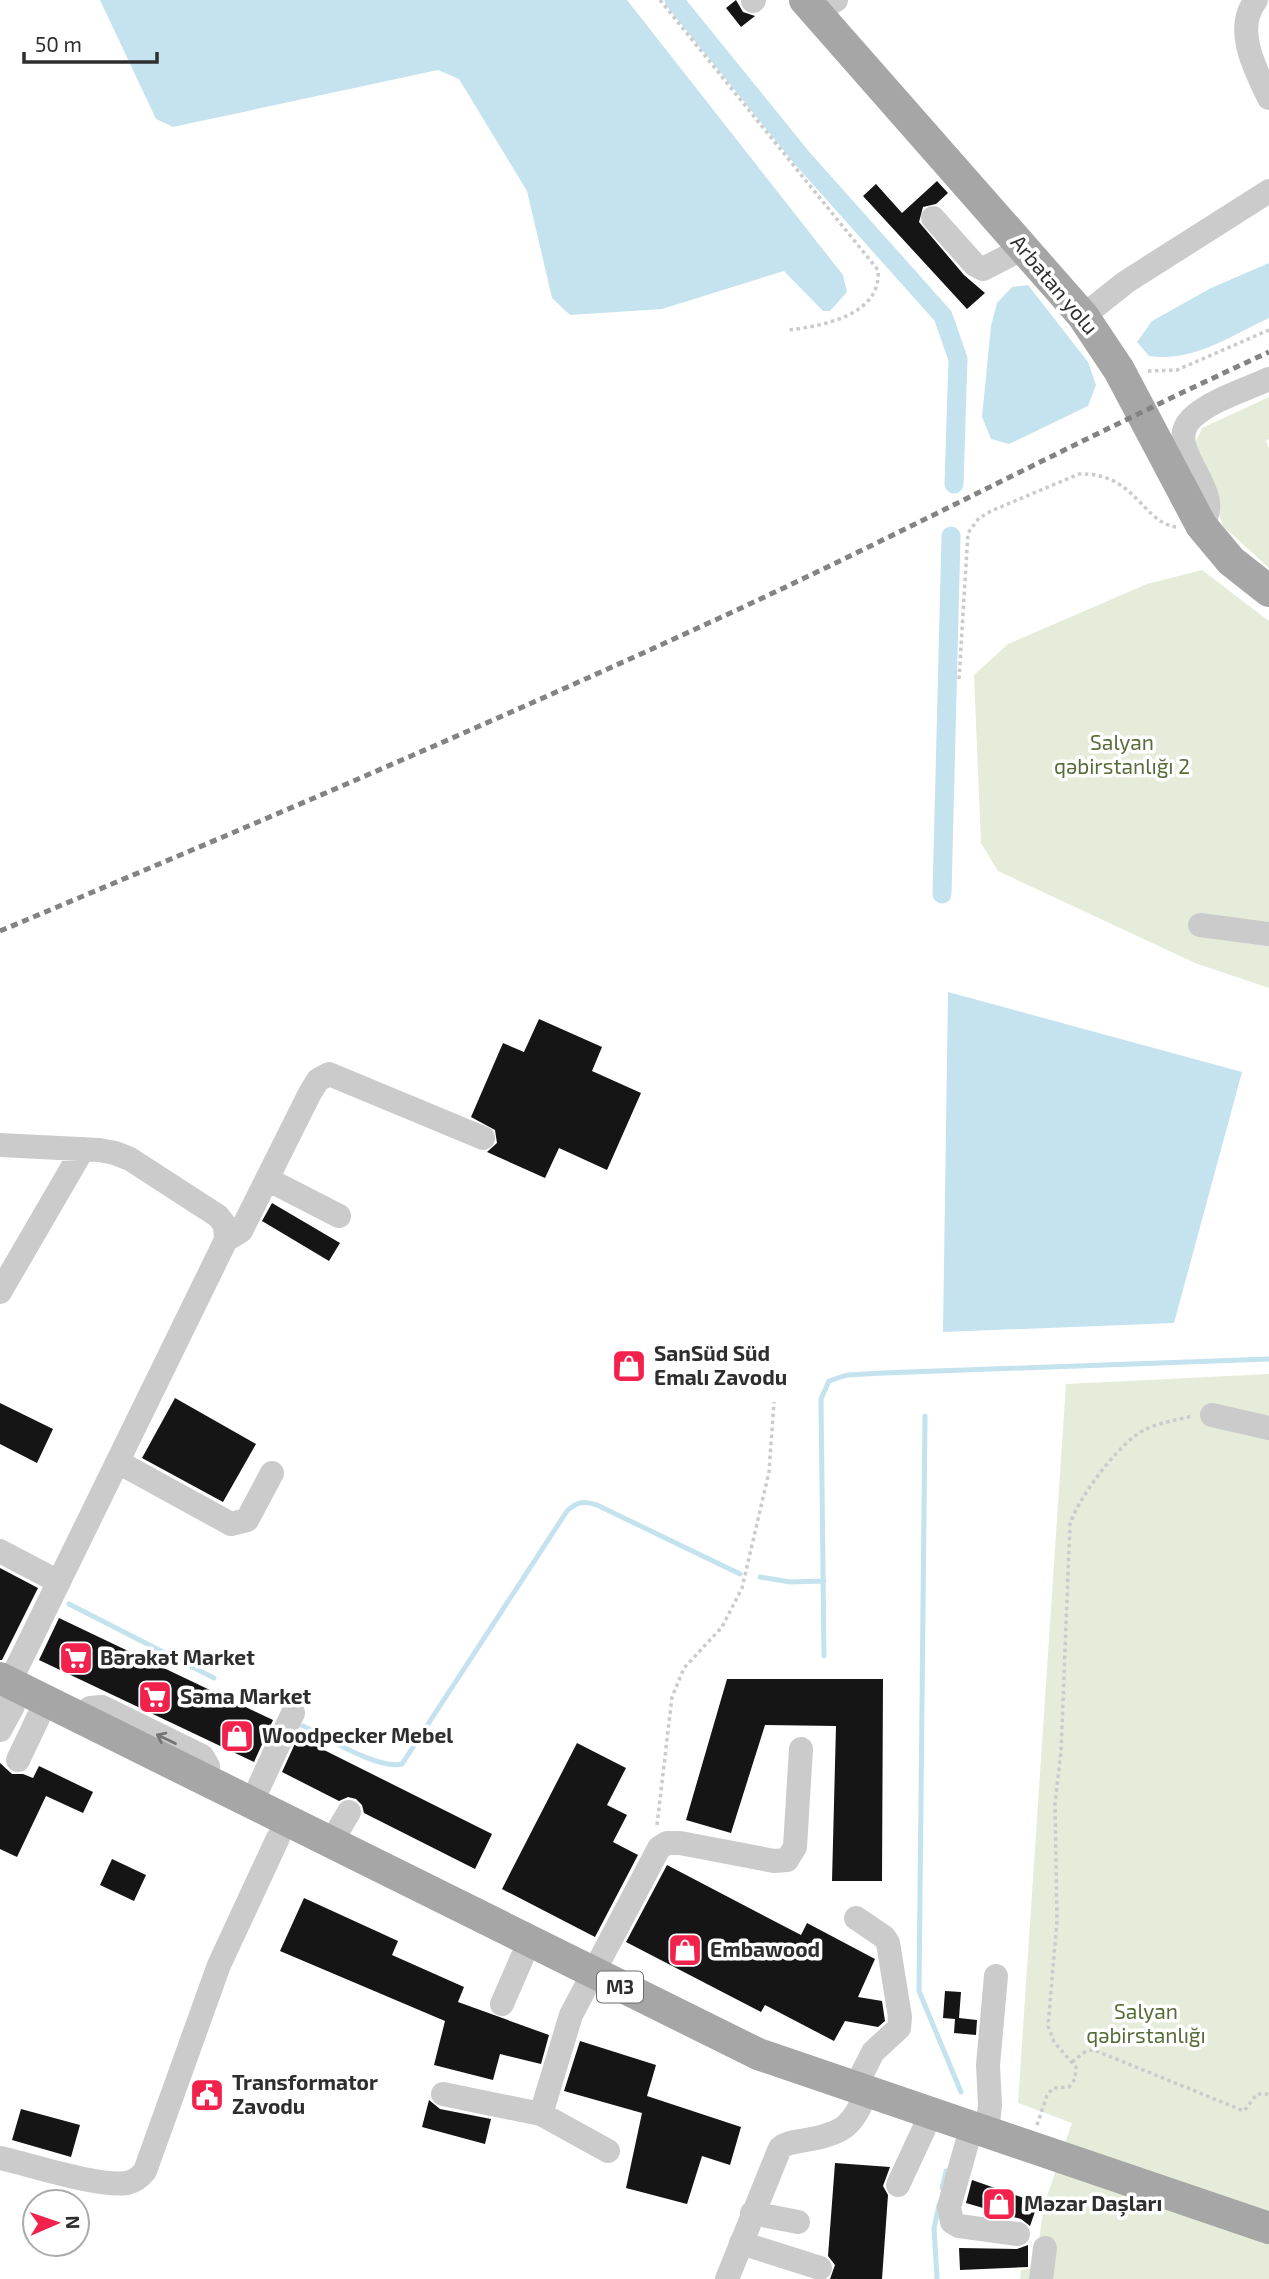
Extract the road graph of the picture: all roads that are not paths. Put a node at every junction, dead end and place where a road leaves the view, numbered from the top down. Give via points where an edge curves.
1 (1256, 0) edge
2 (819, 4) edge
3 (1269, 98) edge
4 (1269, 191) edge
5 (933, 218) dead end
6 (1024, 248) junction
7 (1083, 316) junction
8 (1269, 379) edge
9 (1201, 525) junction
10 (1269, 590) edge
11 (1200, 925) dead end
12 (1269, 934) edge
13 (483, 1138) dead end
14 (0, 1145) edge
15 (83, 1149) junction
16 (267, 1180) junction
17 (339, 1216) dead end
18 (226, 1240) junction
19 (0, 1292) edge
20 (1212, 1415) road end
21 (1269, 1428) edge
22 (118, 1462) junction
23 (272, 1473) dead end
24 (0, 1551) edge
25 (59, 1582) junction
26 (9, 1702) edge
27 (293, 1713) dead end
28 (801, 1749) dead end
29 (18, 1760) dead end
30 (251, 1804) junction
31 (349, 1812) dead end
32 (278, 1839) junction
33 (330, 1844) junction
34 (856, 1918) dead end
35 (522, 1958) junction
36 (996, 1976) dead end
37 (588, 1981) junction
38 (502, 2004) dead end
39 (443, 2094) dead end
40 (860, 2096) junction
41 (541, 2114) junction
42 (924, 2129) junction
43 (977, 2138) junction
44 (608, 2151) dead end
45 (0, 2158) edge
46 (898, 2185) dead end
47 (752, 2213) junction
48 (798, 2222) dead end
49 (1269, 2228) edge
50 (1018, 2234) dead end
51 (741, 2243) junction
52 (1269, 2244) edge
53 (1045, 2248) dead end
54 (820, 2268) dead end
55 (727, 2279) edge
56 (1041, 2279) edge

1 - 3 street via 1247,36 1250,60
2 - 6 main road, Arbatan yolu
4 - 7 street via 1126,282
5 - 6 street via 975,265 983,268
6 - 7 main road, Arbatan yolu
7 - 9 main road, Arbatan yolu via 1119,370
8 - 9 street via 1203,410 1183,432 1208,501
9 - 10 main road, Arbatan yolu via 1231,561
11 - 12 street
13 - 16 street via 328,1074 310,1093
14 - 15 street
15 - 18 street via 130,1159 218,1216 225,1225
15 - 19 street
16 - 17 street
16 - 18 street via 241,1231
18 - 22 street
20 - 21 street
22 - 23 street via 231,1524 247,1520
22 - 25 street
24 - 25 street
25 - 26 street
26 - 29 street
30 -> 26 main road, M3 via 78,1717
26 - 32 main road
27 - 30 street
28 - 37 street via 795,1847 787,1860 667,1843 659,1848
30 - 33 main road, M3
31 - 33 street
32 - 35 main road
32 - 45 street via 219,1965 145,2171 126,2183 107,2182
33 - 37 main road, M3
34 - 40 street via 888,1943 900,2017 899,2028 873,2052
35 - 37 main road
35 - 38 street
36 - 43 street via 988,2065 990,2105
37 - 40 main road, M3
37 - 41 street via 563,2036
39 - 41 street
40 - 42 main road
40 - 43 main road, M3
40 - 47 street via 853,2121 829,2135 780,2148
41 - 44 street
42 - 43 main road
42 - 46 street
43 - 49 main road, M3 via 1030,2147
43 - 50 street via 949,2207 952,2222
43 - 52 main road
47 - 48 street
47 - 51 street
51 - 54 street
51 - 55 street
53 - 56 street

